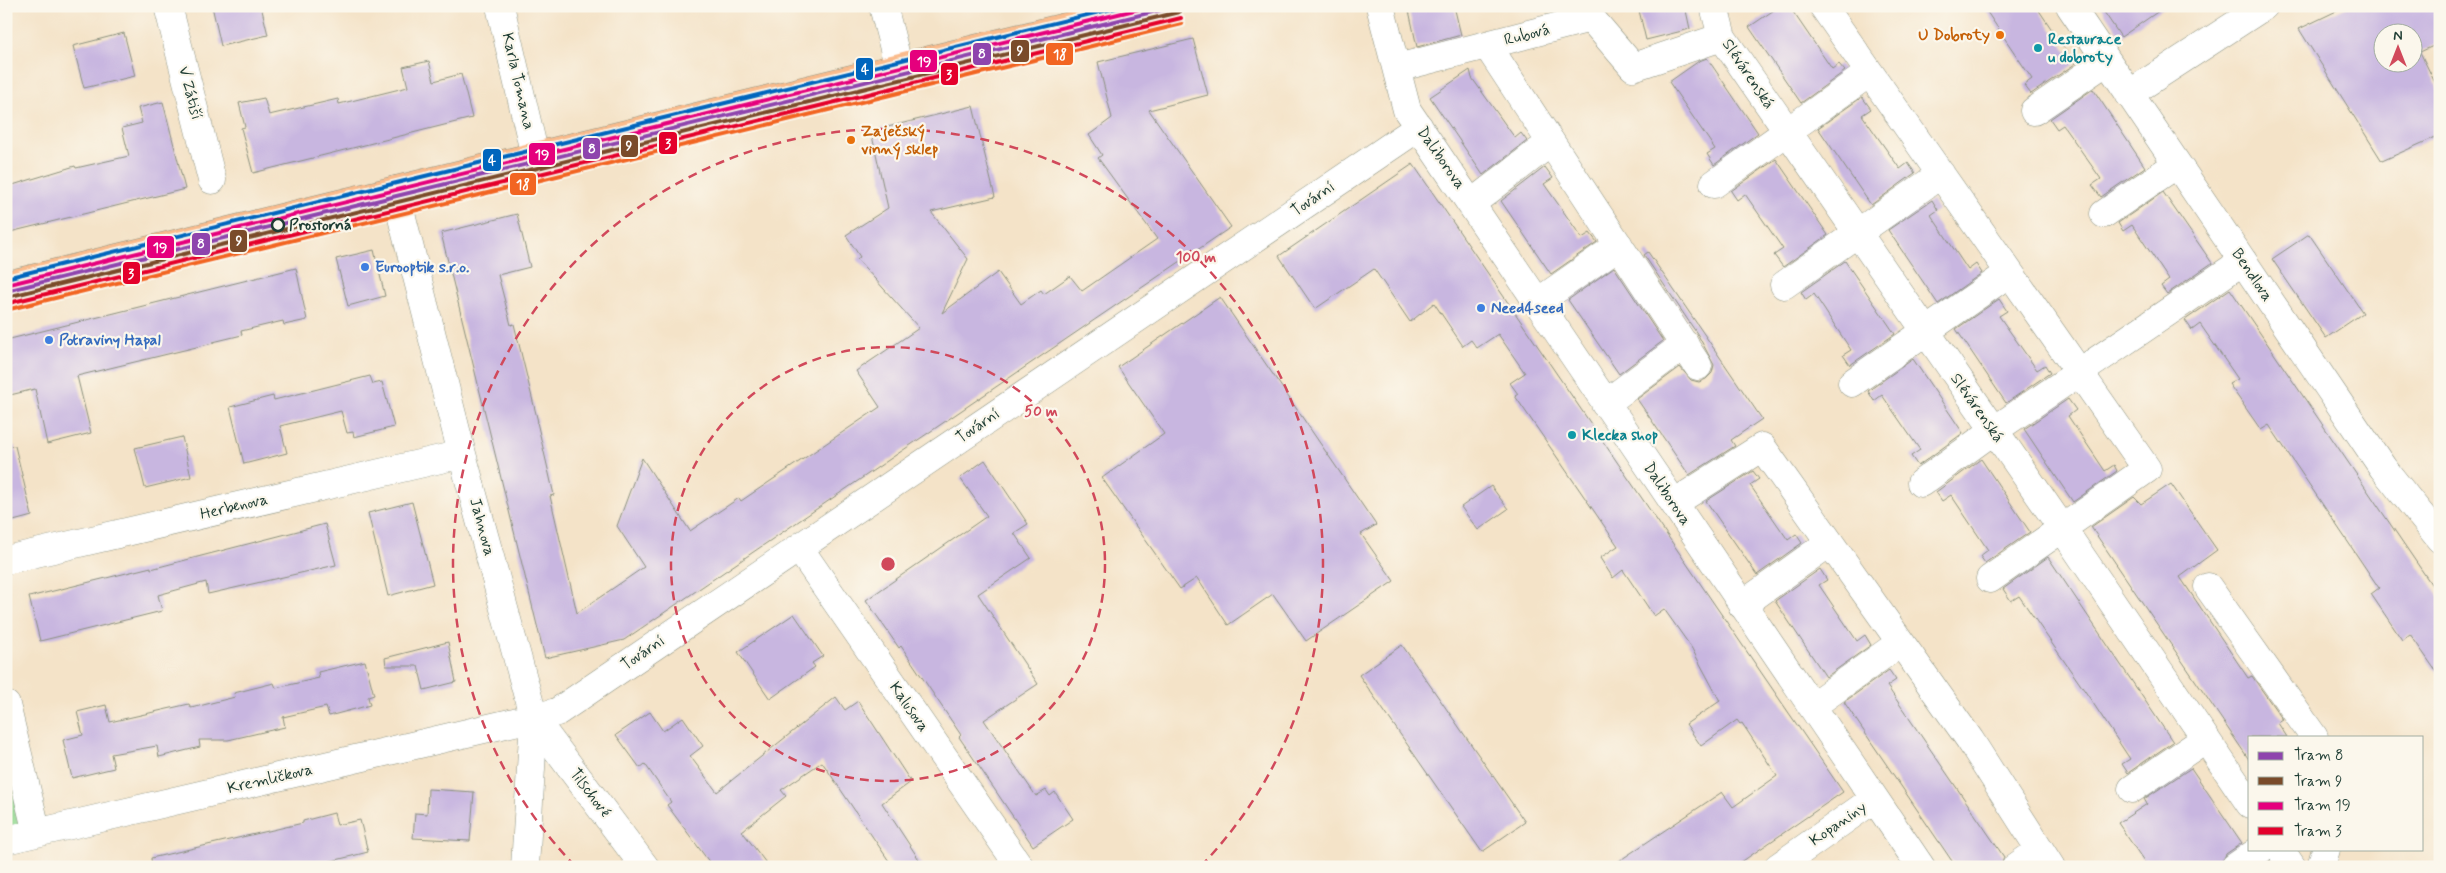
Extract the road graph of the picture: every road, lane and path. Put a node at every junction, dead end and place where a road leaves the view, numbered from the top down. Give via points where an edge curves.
1 (168, 6) edge
2 (500, 6) edge
3 (883, 6) edge
4 (1151, 6) edge
5 (1380, 6) edge
6 (1714, 6) edge
7 (1823, 6) edge
8 (2070, 6) edge
9 (2264, 6) edge
10 (1722, 37) junction
11 (1487, 45) junction
12 (2107, 61) junction
13 (899, 68) junction
14 (1397, 68) junction
15 (1869, 72) junction
16 (2129, 94) junction
17 (2034, 111) dead end
18 (1419, 127) junction
19 (1786, 131) junction
20 (1551, 142) junction
21 (535, 156) junction
22 (2177, 164) junction
23 (1941, 174) junction
24 (212, 180) dead end
25 (1714, 184) dead end
26 (395, 190) junction
27 (1472, 203) junction
28 (2104, 214) dead end
29 (1856, 233) junction
30 (1619, 245) junction
31 (2243, 261) junction
32 (2009, 273) junction
33 (6, 284) edge
34 (1784, 285) dead end
35 (1538, 302) junction
36 (1924, 332) junction
37 (2079, 373) junction
38 (1852, 383) dead end
39 (1605, 404) junction
40 (1993, 431) junction
41 (462, 454) junction
42 (1921, 483) dead end
43 (1674, 503) junction
44 (2062, 528) junction
45 (2440, 539) edge
46 (1829, 543) junction
47 (799, 548) junction
48 (6, 560) edge
49 (1990, 579) dead end
50 (2208, 587) dead end
51 (1742, 605) junction
52 (1900, 643) junction
53 (1812, 706) junction
54 (7, 708) edge
55 (534, 718) junction
56 (2313, 736) edge
57 (2205, 739) junction
58 (2132, 789) dead end
59 (1874, 799) junction
60 (2248, 801) edge
61 (37, 833) junction
62 (6, 840) edge
63 (2260, 850) edge
64 (2281, 850) edge
65 (2326, 850) edge
66 (2045, 858) edge
67 (525, 867) edge
68 (645, 867) edge
69 (1020, 867) edge
70 (1778, 867) edge
71 (1921, 867) edge
72 (2016, 867) edge
73 (2235, 867) edge
74 (2292, 867) edge
75 (2321, 867) edge

1 - 24 street, V Zátiší
2 - 21 street, Karla Tomana
3 - 13 street
4 - 13 main road
5 - 14 street, Daliborova
6 - 10 street, Slévárenská
7 - 15 street
8 - 12 street, Bendlova
9 - 16 street
10 - 11 street, Rubová via 1633,67 1591,18
10 - 19 street, Slévárenská
11 - 14 street, Rubová
11 - 20 street
12 - 16 street, Bendlova
12 - 17 street
13 - 21 main road
14 - 18 street, Daliborova via 1407,110
15 - 19 street
15 - 23 street
16 - 22 street, Bendlova
18 - 27 street, Daliborova
18 - 47 street, Tovární
19 - 25 street
19 - 29 street, Slévárenská
20 - 27 street
20 - 30 street
21 - 26 main road
22 - 28 street
22 - 31 street, Bendlova
23 - 29 street
23 - 32 street
26 - 33 main road
26 - 41 street, Jahnova
27 - 35 street, Daliborova
29 - 34 street
29 - 36 street, Slévárenská
30 - 35 street
30 - 39 street via 1692,355
31 - 37 street
31 - 45 street, Bendlova via 2383,468
32 - 36 street
32 - 37 street
35 - 39 street, Daliborova
36 - 38 street
36 - 40 street, Slévárenská
37 - 40 street
37 - 44 street via 2147,468
39 - 43 street, Daliborova
40 - 42 street
40 - 44 street, Slévárenská
41 - 48 street, Herbenova
41 - 55 street, Jahnova
43 - 46 street via 1762,447
43 - 51 street, Daliborova
44 - 49 street
44 - 57 street, Slévárenská
46 - 51 street
46 - 52 street
47 - 55 street, Tovární via 557,712
47 - 69 street, Kalusova
50 - 56 street
51 - 53 street, Daliborova
52 - 53 street
52 - 66 street via 1970,740
53 - 59 street, Daliborova
54 - 61 street
55 - 61 street, Kremličkova
55 - 67 street, Jahnova
55 - 68 street, Tilschové
57 - 58 street
57 - 60 street, Slévárenská
59 - 70 street, Kopaniny
59 - 71 street, Daliborova
61 - 62 street, Kremličkova
63 - 73 street
64 - 74 street
65 - 75 street
66 - 72 street

